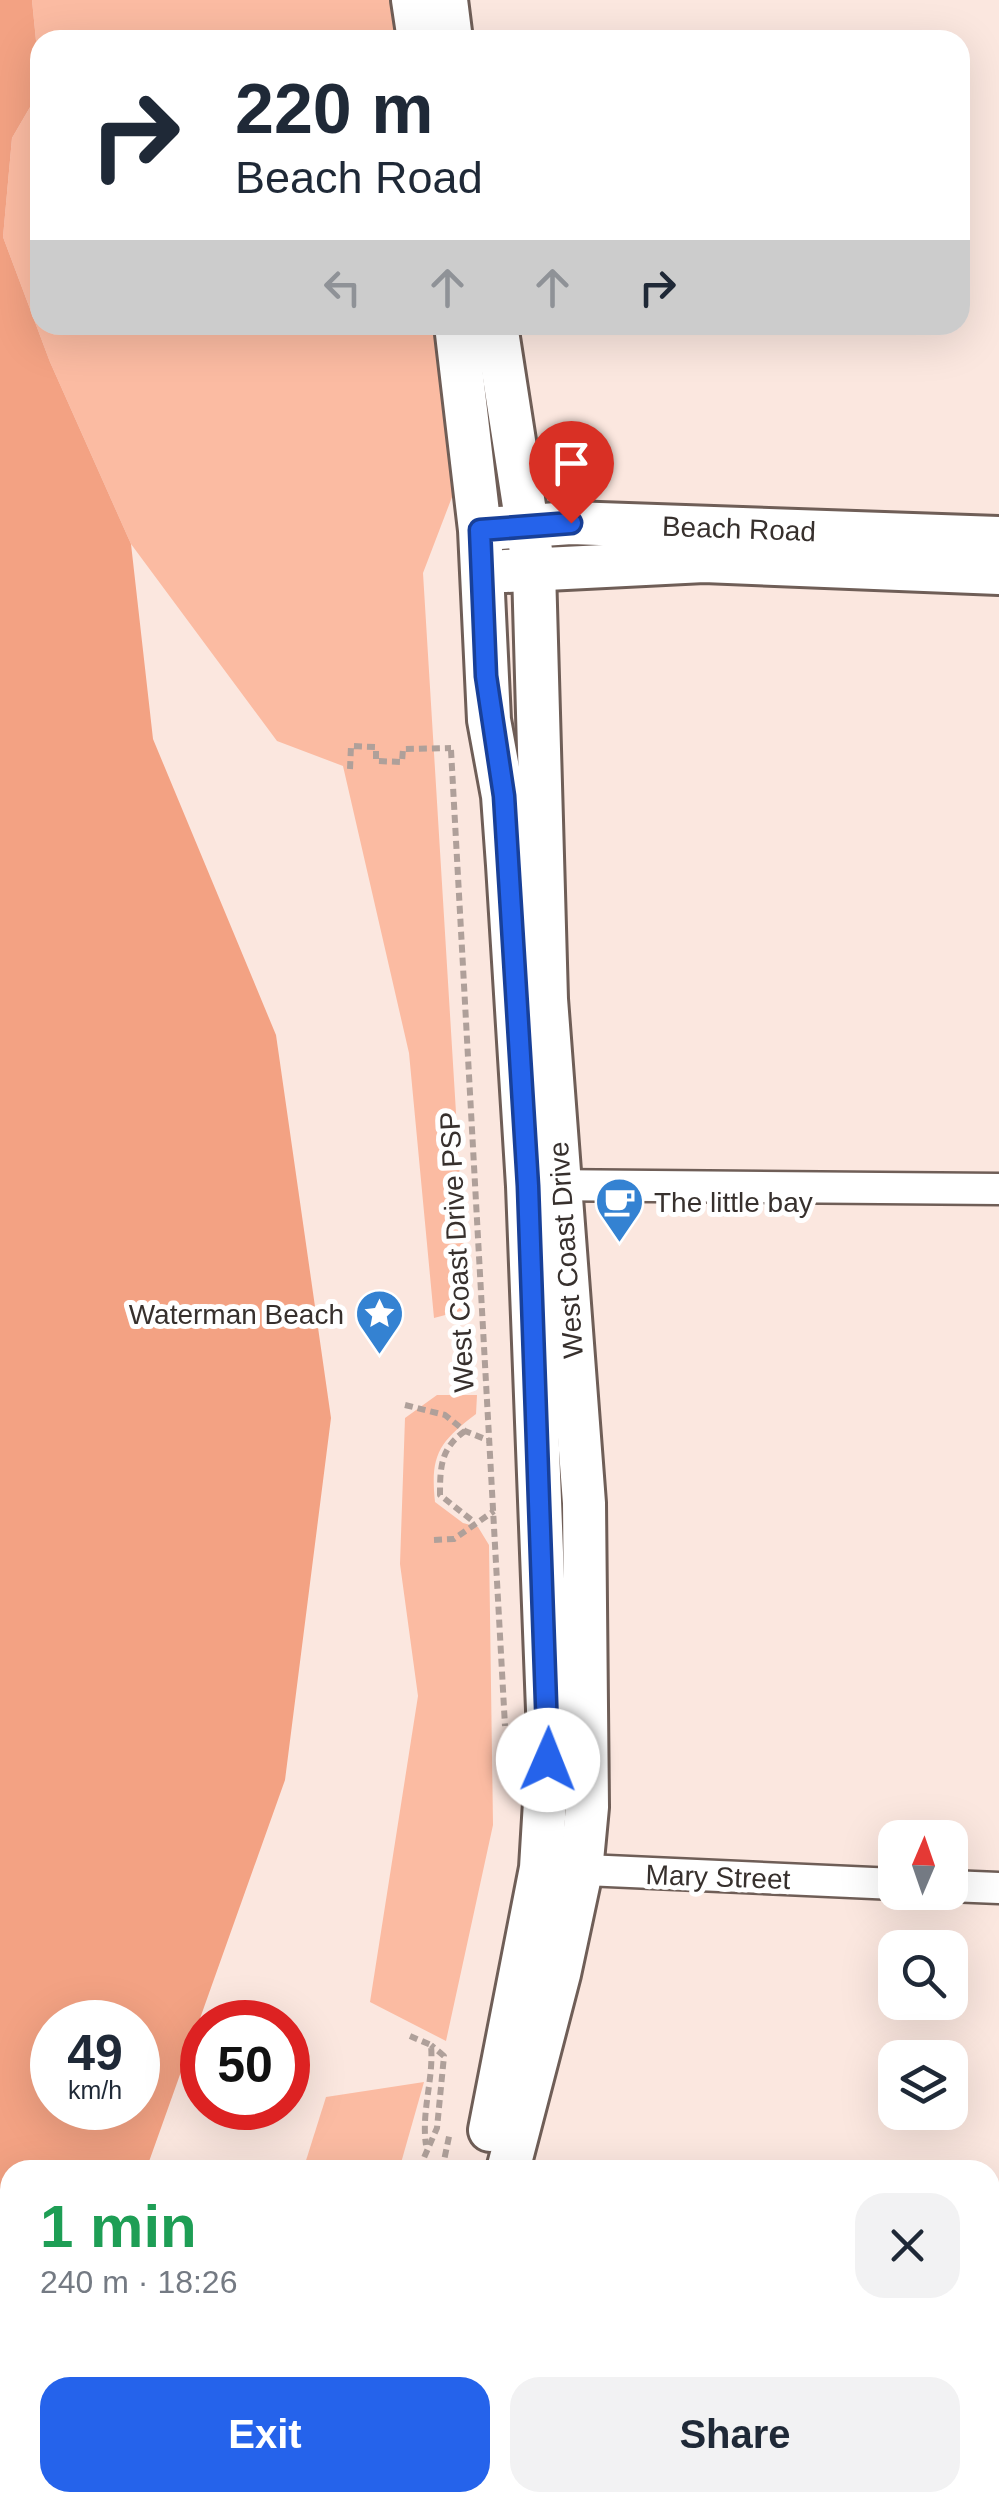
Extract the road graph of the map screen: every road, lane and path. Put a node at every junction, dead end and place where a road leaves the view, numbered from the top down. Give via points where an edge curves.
1 (413, 0) edge
2 (446, 0) edge
3 (417, 30) edge
4 (450, 30) edge
5 (457, 335) edge
6 (498, 335) edge
7 (528, 526) junction
8 (999, 538) edge
9 (481, 551) junction
10 (534, 570) junction
11 (999, 573) edge
12 (450, 734) dead end
13 (451, 748) junction
14 (350, 769) dead end
15 (545, 1185) junction
16 (999, 1189) edge
17 (405, 1404) dead end
18 (464, 1430) junction
19 (490, 1440) junction
20 (494, 1511) junction
21 (474, 1522) junction
22 (434, 1540) dead end
23 (506, 1745) dead end
24 (561, 1869) junction
25 (878, 1883) edge
26 (968, 1887) edge
27 (999, 1888) edge
28 (410, 2036) dead end
29 (430, 2045) junction
30 (451, 2128) dead end
31 (426, 2146) junction
32 (422, 2160) edge
33 (454, 2160) edge
34 (458, 2160) edge
35 (510, 2160) edge

1 - 3 main road
2 - 4 main road
5 - 9 main road, West Coast Drive
6 - 7 main road, West Coast Drive
7 - 8 main road, Beach Road
7 - 9 main road, Beach Road
7 - 10 main road, West Coast Drive
9 - 10 main road, Beach Road
9 - 15 main road, West Coast Drive via 486,676
10 - 11 main road, Beach Road via 704,562
10 - 15 main road, West Coast Drive
12 - 13 path, West Coast Drive PSP
13 - 14 path via 403,748 402,762 376,761 376,747 350,746
13 - 19 path, West Coast Drive PSP
15 - 16 street
15 - 24 main road, West Coast Drive via 584,1503 587,1808
17 - 18 path via 445,1415
18 - 19 path
18 - 21 path via 448,1443 440,1495
19 - 20 path, West Coast Drive PSP
20 - 21 path
20 - 23 path, West Coast Drive PSP
21 - 22 path via 454,1539
24 - 25 street, Mary Street
24 - 34 main road, West Coast Drive
24 - 35 main road, West Coast Drive
26 - 27 street
28 - 29 path
29 - 31 path
29 - 31 path via 444,2056 437,2128
30 - 33 path
31 - 32 path

